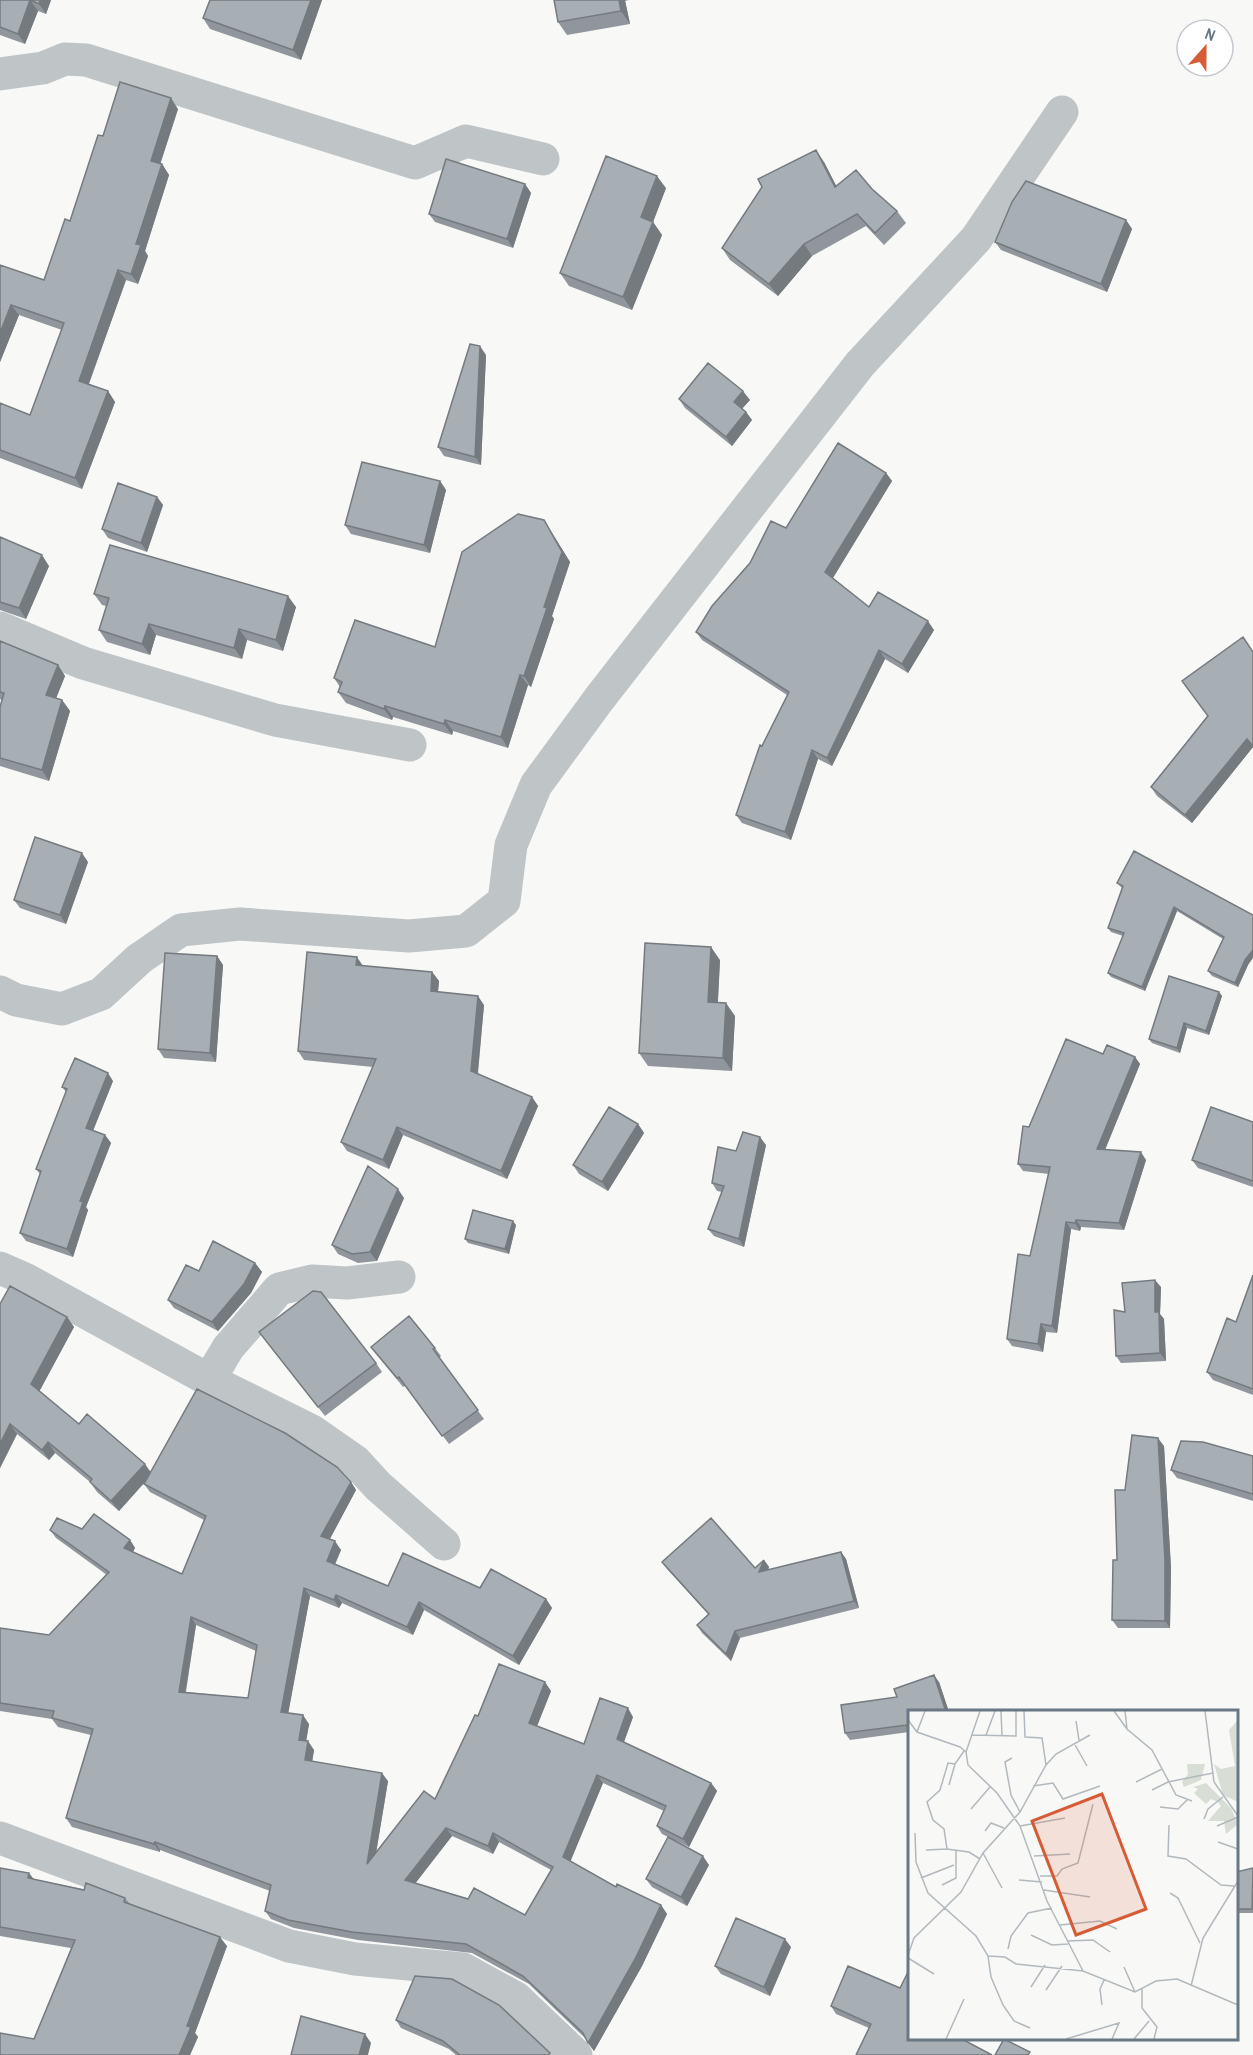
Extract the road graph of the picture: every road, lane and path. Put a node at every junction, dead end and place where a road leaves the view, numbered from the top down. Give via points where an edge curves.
1 (0, 74) edge
2 (1062, 112) dead end
3 (543, 159) dead end
4 (0, 628) edge
5 (410, 745) dead end
6 (0, 992) edge
7 (0, 1268) edge
8 (399, 1277) dead end
9 (209, 1380) junction
10 (444, 1544) dead end
11 (0, 1838) edge
12 (576, 2055) edge

1 - 3 street via 43,68 65,59 86,60 415,163 466,141
2 - 6 street via 976,239 860,364 598,699 536,785 511,845 504,901 466,931 409,936 240,924 181,930 139,959 101,994 62,1009 16,1000
4 - 5 street via 83,663 275,720
7 - 9 street
8 - 9 street via 346,1283 312,1281 279,1289 228,1348
9 - 10 street via 312,1431 355,1461
11 - 12 street via 289,1946 355,1959 463,1969 516,1998

